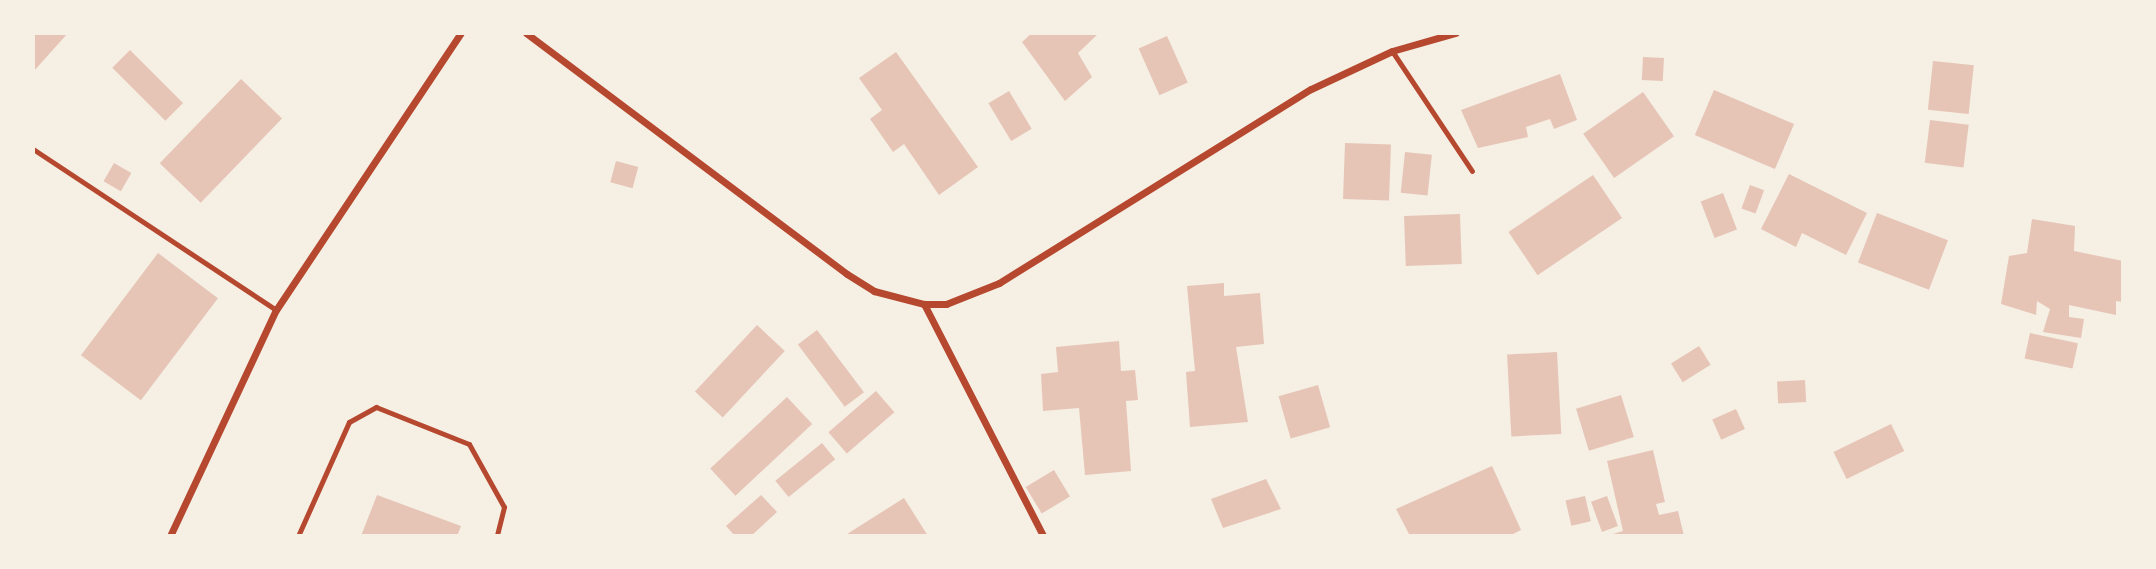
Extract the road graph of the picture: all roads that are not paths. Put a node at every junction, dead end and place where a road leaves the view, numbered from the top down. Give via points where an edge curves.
1 (461, 33) edge
2 (526, 33) edge
3 (1455, 33) edge
4 (1392, 51) junction
5 (33, 149) edge
6 (1472, 172) dead end
7 (924, 304) junction
8 (276, 310) junction
9 (170, 536) edge
10 (298, 536) edge
11 (497, 536) edge
12 (1043, 536) edge

1 - 8 street
2 - 7 street via 846,274 874,291
3 - 4 street
4 - 6 lane
4 - 7 street via 1252,122 999,283 946,303
5 - 8 lane
7 - 12 street
8 - 9 street
10 - 11 lane via 349,422 376,407 469,444 504,507

